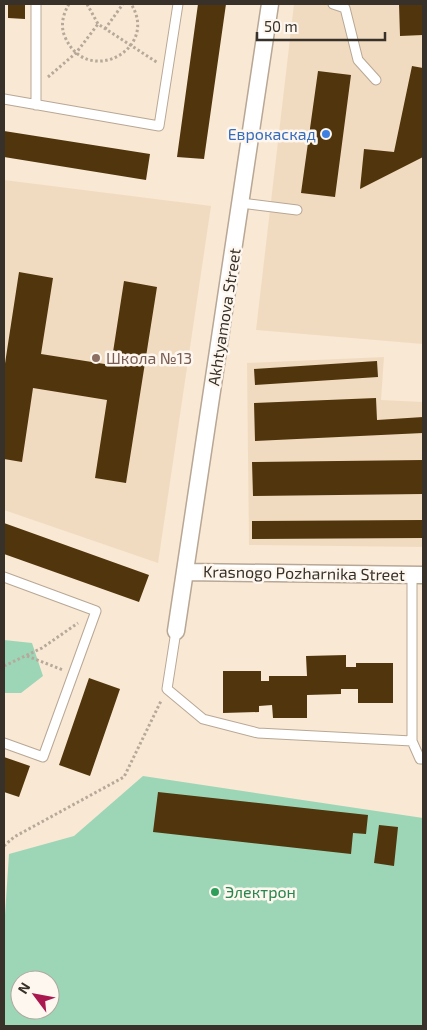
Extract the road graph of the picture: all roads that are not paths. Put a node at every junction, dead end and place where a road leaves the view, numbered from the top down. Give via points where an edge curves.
1 (36, 4) edge
2 (178, 4) edge
3 (270, 4) edge
4 (333, 4) edge
5 (376, 80) dead end
6 (4, 99) edge
7 (36, 105) junction
8 (241, 203) junction
9 (297, 210) dead end
10 (185, 572) junction
11 (418, 575) edge
12 (4, 577) edge
13 (176, 631) joint
14 (412, 741) junction
15 (4, 743) edge
16 (423, 759) edge

1 - 7 lane
2 - 7 lane via 159,126
3 - 8 street, Akhtyamova Street
4 - 5 lane via 345,8 358,60
6 - 7 lane
8 - 9 lane
8 - 10 street, Akhtyamova Street
10 - 11 street, Krasnogo Pozharnika Street
10 - 13 street, Akhtyamova Street
11 - 14 lane
12 - 15 lane via 96,611 43,757
13 - 14 lane via 167,689 203,719 258,733
14 - 16 lane via 420,759

